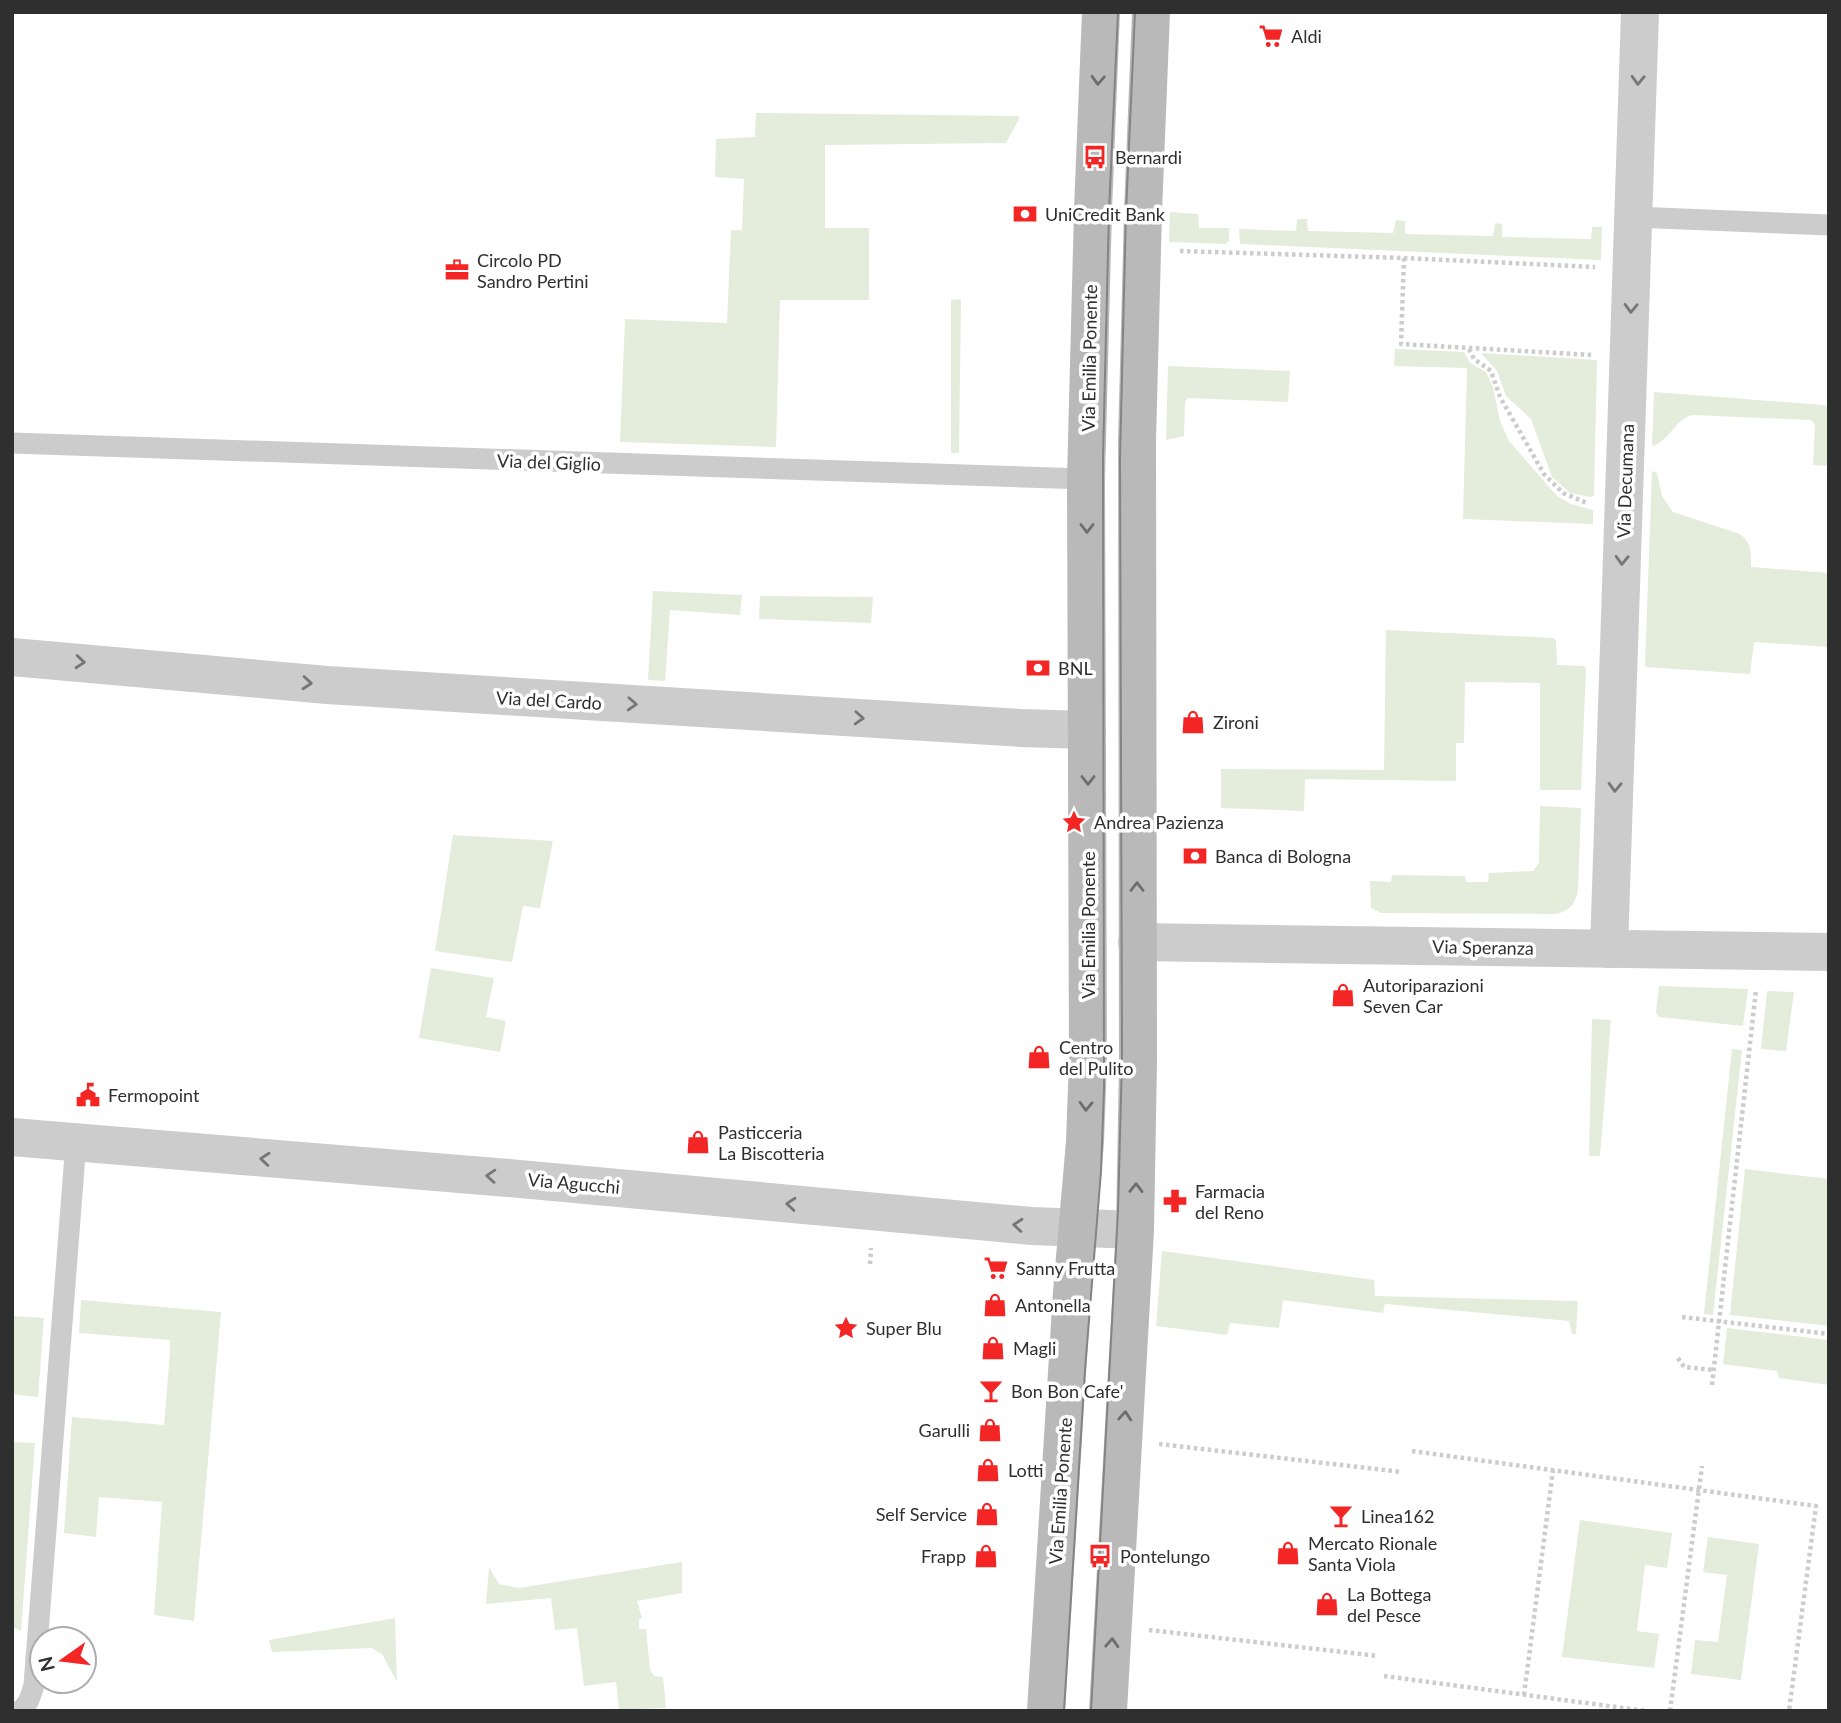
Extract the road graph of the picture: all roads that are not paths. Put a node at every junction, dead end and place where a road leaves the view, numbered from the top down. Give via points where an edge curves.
1 (1101, 12) edge
2 (1151, 12) edge
3 (1640, 12) edge
4 (1634, 217) junction
5 (1829, 225) edge
6 (12, 443) edge
7 (1086, 479) junction
8 (12, 657) edge
9 (1087, 730) junction
10 (1137, 942) junction
11 (1609, 949) junction
12 (1829, 952) edge
13 (12, 1137) edge
14 (76, 1142) junction
15 (1079, 1228) junction
16 (1135, 1230) junction
17 (19, 1711) edge
18 (1046, 1711) edge
19 (1108, 1711) edge

1 -> 7 main road, Via Emilia Ponente
10 -> 2 main road via 1137,441
3 -> 4 street, Via Decumana
4 - 5 lane
4 -> 11 street, Via Decumana
6 - 7 lane, Via del Giglio
7 -> 9 main road, Via Emilia Ponente
8 -> 9 street, Via del Cardo via 433,692
9 -> 15 main road, Via Emilia Ponente via 1088,1060
10 - 11 street, Via Speranza
16 -> 10 main road
11 - 12 street, Via Speranza
13 - 14 street, Via Agucchi
15 -> 14 street, Via Agucchi
14 - 17 lane via 36,1664 30,1699
15 - 16 street, Via Agucchi
15 - 18 main road, Via Emilia Ponente
19 -> 16 main road

